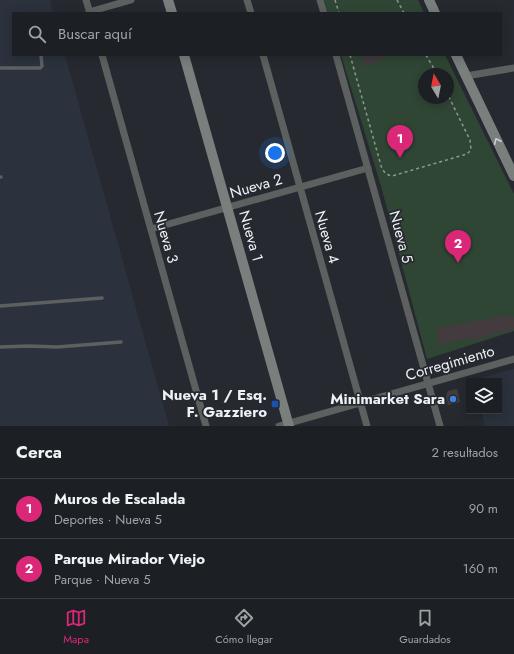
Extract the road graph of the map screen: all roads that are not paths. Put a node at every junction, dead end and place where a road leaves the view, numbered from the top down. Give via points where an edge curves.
1 (86, 0) edge
2 (131, 0) edge
3 (168, 0) edge
4 (247, 0) edge
5 (320, 0) edge
6 (429, 0) edge
7 (89, 12) edge
8 (172, 12) edge
9 (251, 12) edge
10 (324, 12) edge
11 (435, 12) edge
12 (41, 56) edge
13 (102, 56) edge
14 (184, 56) edge
15 (263, 56) edge
16 (336, 56) edge
17 (456, 56) edge
18 (0, 68) edge
19 (514, 68) edge
20 (466, 76) junction
21 (368, 168) junction
22 (514, 176) edge
23 (300, 188) junction
24 (227, 208) junction
25 (151, 229) junction
26 (102, 298) dead end
27 (0, 306) edge
28 (121, 342) dead end
29 (0, 347) edge
30 (514, 358) edge
31 (428, 383) junction
32 (361, 403) junction
33 (285, 425) edge
34 (206, 426) edge
35 (367, 426) edge
36 (440, 426) edge

1 - 7 street
2 - 7 street
3 - 8 street
4 - 9 street
5 - 10 street
6 - 11 street
12 - 18 lane via 40,68
13 - 25 street, Nueva 3
14 - 24 street, Nueva 1
15 - 23 street, Nueva 4
16 - 21 street, Nueva 5
17 - 20 street
19 - 20 street
22 -> 20 street
21 - 23 street, Nueva 2
21 - 31 street, Nueva 5
23 - 24 street, Nueva 2
23 - 32 street, Nueva 4
24 - 25 street, Nueva 2
24 - 33 street, Nueva 1
25 - 34 street, Nueva 3
26 - 27 lane
28 - 29 lane via 57,347
30 - 31 street, Corregimiento
31 - 32 street, Corregimiento
31 - 36 street, Nueva 5
32 - 33 street, Corregimiento
32 - 35 street, Nueva 4

